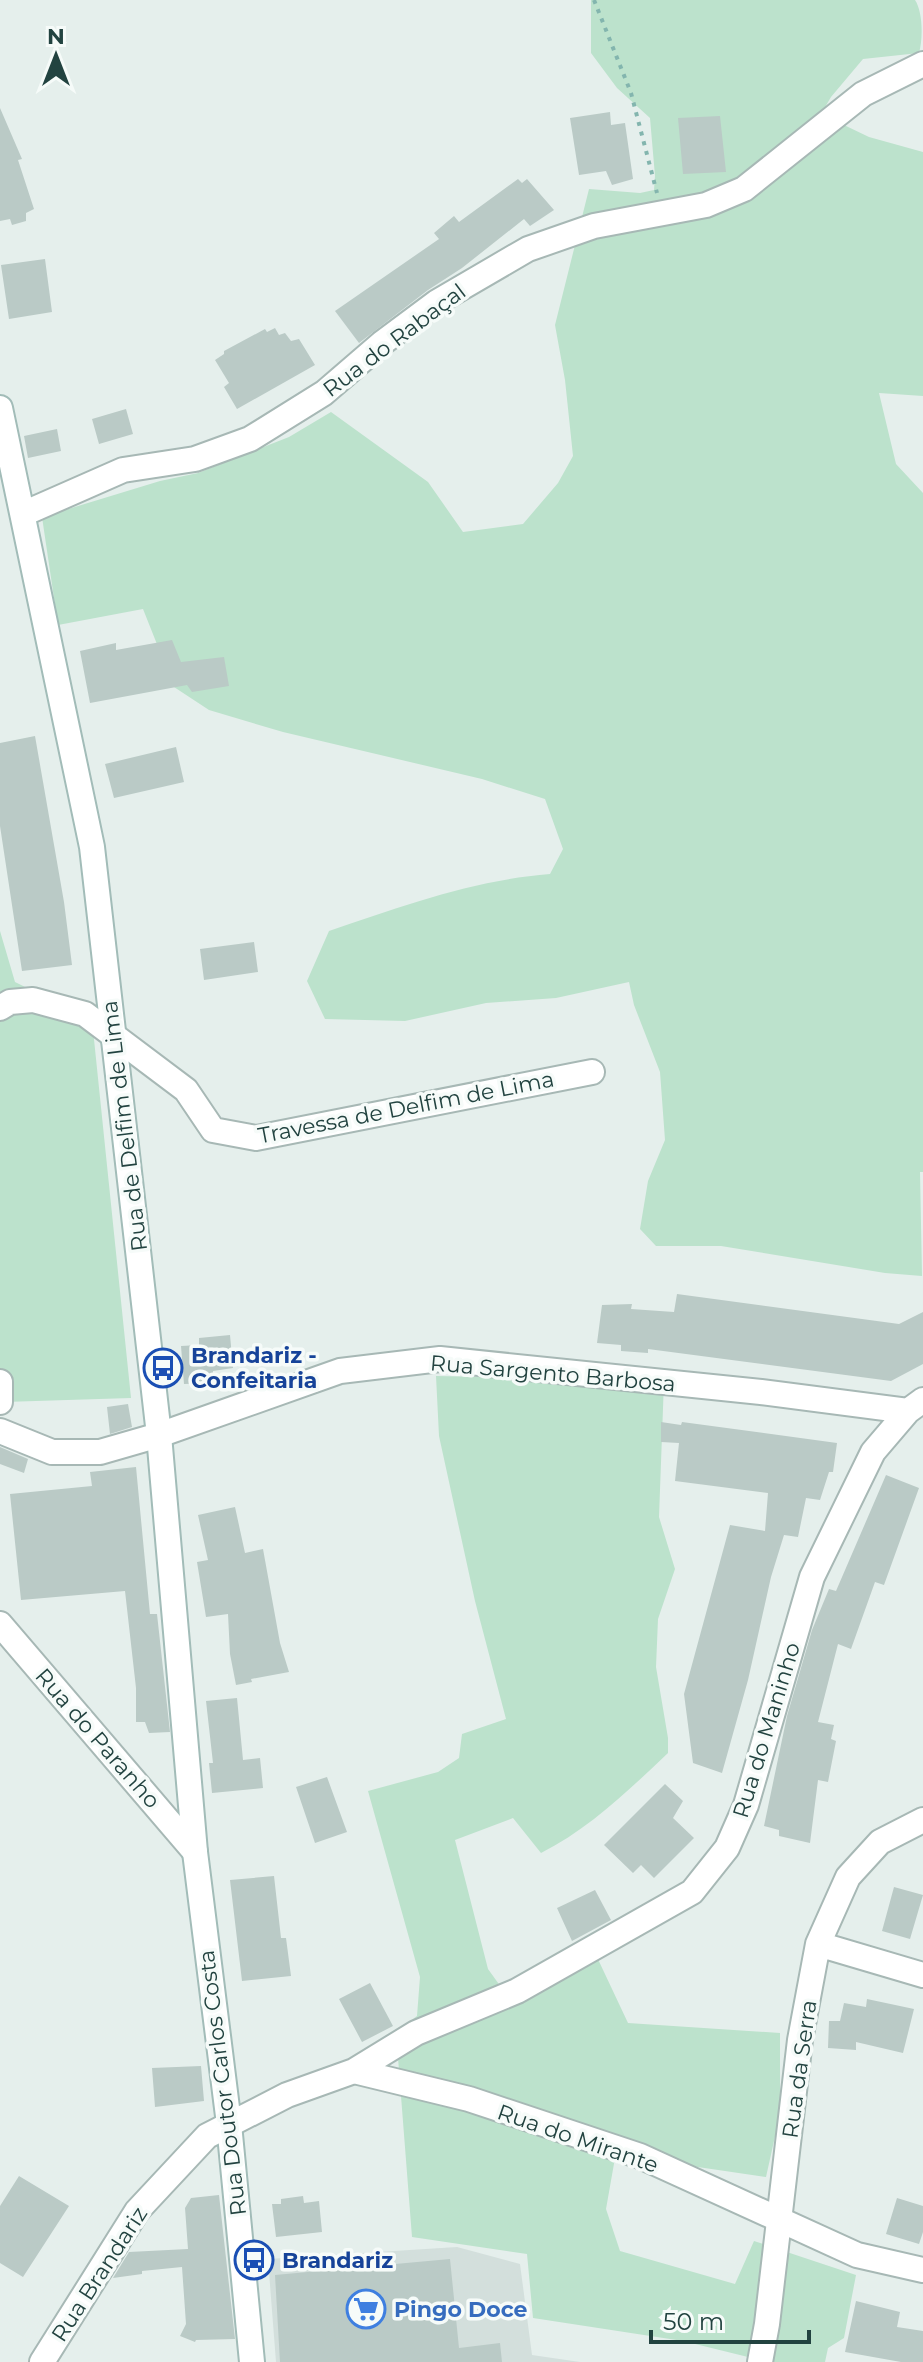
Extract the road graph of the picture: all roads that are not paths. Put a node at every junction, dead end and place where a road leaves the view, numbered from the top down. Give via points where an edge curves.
1 (923, 64) edge
2 (0, 408) edge
3 (23, 514) junction
4 (0, 1008) edge
5 (114, 1037) junction
6 (592, 1072) dead end
7 (0, 1382) edge
8 (0, 1402) edge
9 (916, 1406) edge
10 (0, 1431) edge
11 (159, 1435) junction
12 (0, 1624) edge
13 (923, 1820) edge
14 (195, 1852) junction
15 (818, 1944) junction
16 (923, 1975) edge
17 (354, 2071) junction
18 (229, 2124) junction
19 (779, 2221) junction
20 (923, 2270) edge
21 (42, 2362) edge
22 (252, 2362) edge
23 (760, 2362) edge

1 - 3 street, Rua do Rabaçal via 863,94 744,189 706,205 594,226 528,249 437,302 324,393 250,439 195,459 123,470
2 - 3 street, Rua de Delfim de Lima
3 - 5 street, Rua de Delfim de Lima via 92,847
4 - 5 street, Travessa de Delfim de Lima via 33,1000 85,1014
5 - 6 street, Travessa de Delfim de Lima via 186,1090 213,1130 256,1138
5 - 11 street, Rua de Delfim de Lima
7 - 8 street
9 - 11 street, Rua Sargento Barbosa via 440,1359 340,1371
9 - 17 street, Rua do Maninho via 873,1452 812,1577 746,1805 727,1848 692,1892 517,1991 416,2033
10 - 11 street, Rua Sargento Barbosa via 52,1452 100,1452
11 - 14 street, Rua de Delfim de Lima
12 - 14 street, Rua do Paranho
13 - 15 street, Rua da Serra via 880,1842 848,1877
14 - 18 street, Rua Doutor Carlos Costa
15 - 16 street
15 - 19 street, Rua da Serra via 800,2040
17 - 18 street via 287,2095
17 - 19 street, Rua do Mirante via 469,2099 640,2156
18 - 21 street, Rua Brandariz via 207,2136 137,2211
18 - 22 street, Rua Doutor Carlos Costa
19 - 20 street, Rua do Mirante via 857,2255
19 - 23 street, Rua da Serra

